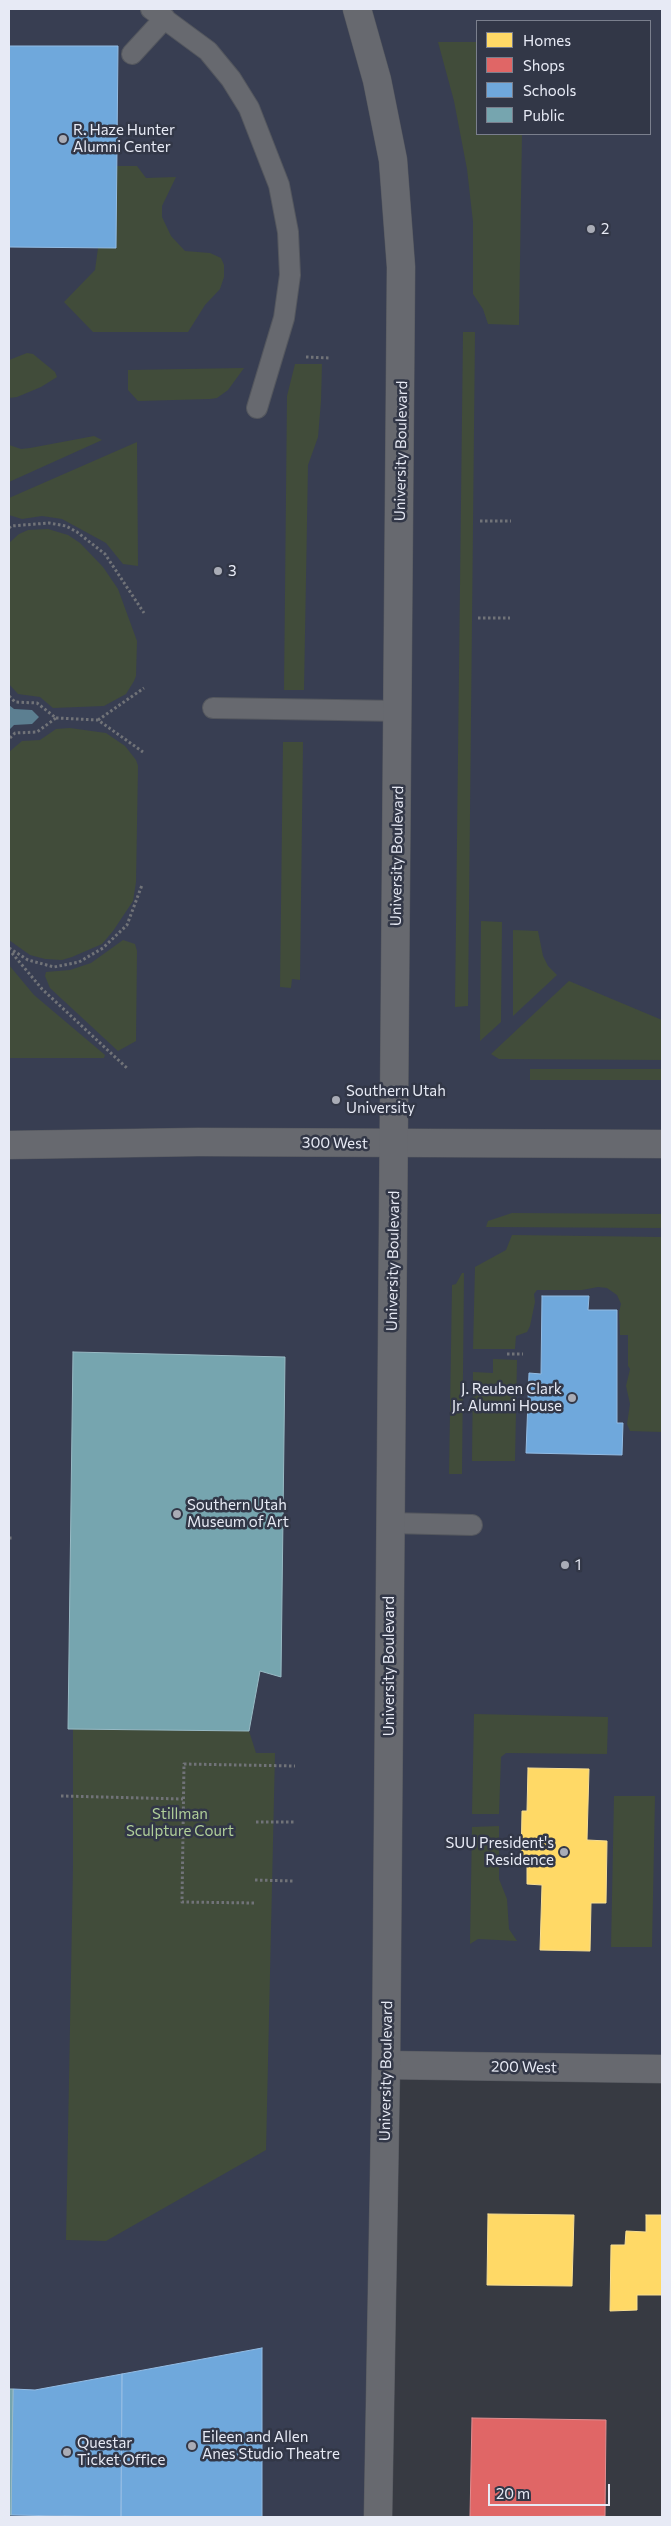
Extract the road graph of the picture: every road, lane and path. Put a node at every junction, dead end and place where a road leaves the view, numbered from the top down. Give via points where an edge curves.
1 (357, 9) edge
2 (158, 14) edge
3 (132, 54) dead end
4 (304, 357) dead end
5 (330, 358) dead end
6 (257, 408) dead end
7 (480, 521) dead end
8 (512, 521) dead end
9 (9, 526) edge
10 (144, 614) dead end
11 (478, 618) dead end
12 (510, 618) dead end
13 (144, 688) dead end
14 (9, 696) edge
15 (213, 708) dead end
16 (399, 711) junction
17 (56, 718) junction
18 (98, 720) junction
19 (9, 739) edge
20 (143, 752) dead end
21 (142, 885) dead end
22 (9, 949) edge
23 (128, 1069) dead end
24 (395, 1144) junction
25 (662, 1144) edge
26 (9, 1145) edge
27 (507, 1354) dead end
28 (523, 1354) dead end
29 (390, 1523) junction
30 (472, 1525) dead end
31 (295, 1766) dead end
32 (60, 1796) dead end
33 (183, 1799) junction
34 (256, 1822) dead end
35 (294, 1822) dead end
36 (255, 1880) dead end
37 (293, 1881) dead end
38 (254, 1903) dead end
39 (386, 2065) junction
40 (662, 2069) edge
41 (378, 2517) edge

1 - 16 main road, University Boulevard via 377,80 393,160 401,267
2 - 3 lane
2 - 6 lane via 208,51 231,79 249,108 279,186 288,232 290,275 282,327
4 - 5 path
7 - 8 path
9 - 10 path via 49,523 77,532 105,554
11 - 12 path
13 - 18 path
14 - 17 path via 15,702 37,703
15 - 16 lane
16 - 24 main road, University Boulevard
17 - 18 path
17 - 19 path via 37,732 15,733
18 - 20 path
21 - 22 path via 127,925 102,948 79,962 54,967 28,960
22 - 23 path via 42,988
24 - 25 main road, 300 West
24 - 26 main road, 300 West via 198,1142
24 - 29 main road, University Boulevard
27 - 28 path
29 - 30 lane
29 - 39 main road, University Boulevard
31 - 33 path via 184,1764
32 - 33 path
33 - 38 path via 182,1902
34 - 35 path
36 - 37 path
39 - 40 main road, 200 West
39 - 41 main road, University Boulevard

